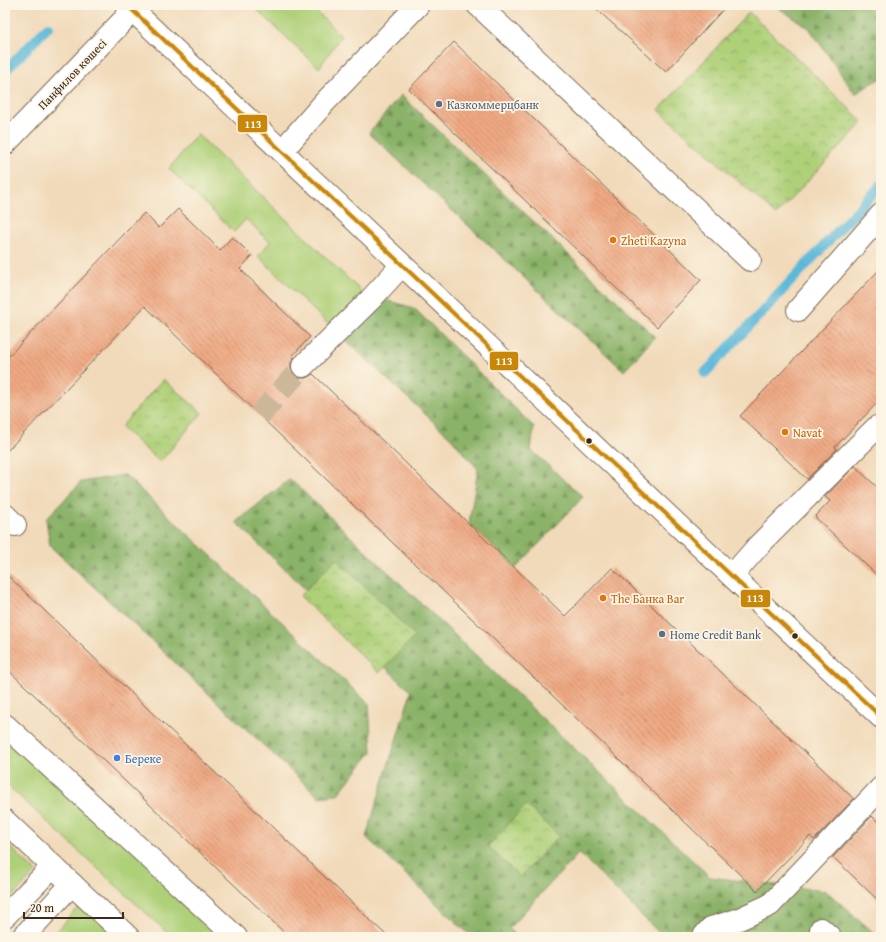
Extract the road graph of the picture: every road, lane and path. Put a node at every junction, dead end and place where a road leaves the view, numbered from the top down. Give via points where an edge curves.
1 (418, 5) edge
2 (478, 5) edge
3 (133, 7) edge
4 (5, 144) edge
5 (282, 151) junction
6 (881, 215) edge
7 (750, 260) dead end
8 (402, 265) junction
9 (798, 310) dead end
10 (303, 366) tunnel mouth
11 (881, 431) edge
12 (732, 576) junction
13 (881, 717) edge
14 (5, 725) edge
15 (881, 788) edge
16 (5, 821) edge
17 (53, 866) junction
18 (72, 884) junction
19 (5, 916) edge
20 (23, 937) edge
21 (128, 937) edge
22 (236, 937) edge
23 (703, 937) edge

1 - 5 main road
2 - 7 main road
3 - 4 main road, Панфилов көшесі
3 - 5 main road
5 - 8 main road
6 - 9 main road
8 - 10 main road
8 - 12 main road
11 - 12 main road via 877,427 758,546
12 - 13 main road
14 - 22 main road
15 - 23 main road via 770,905 711,928
16 - 17 main road
17 - 18 main road
17 - 19 main road
18 - 20 main road
18 - 21 main road

